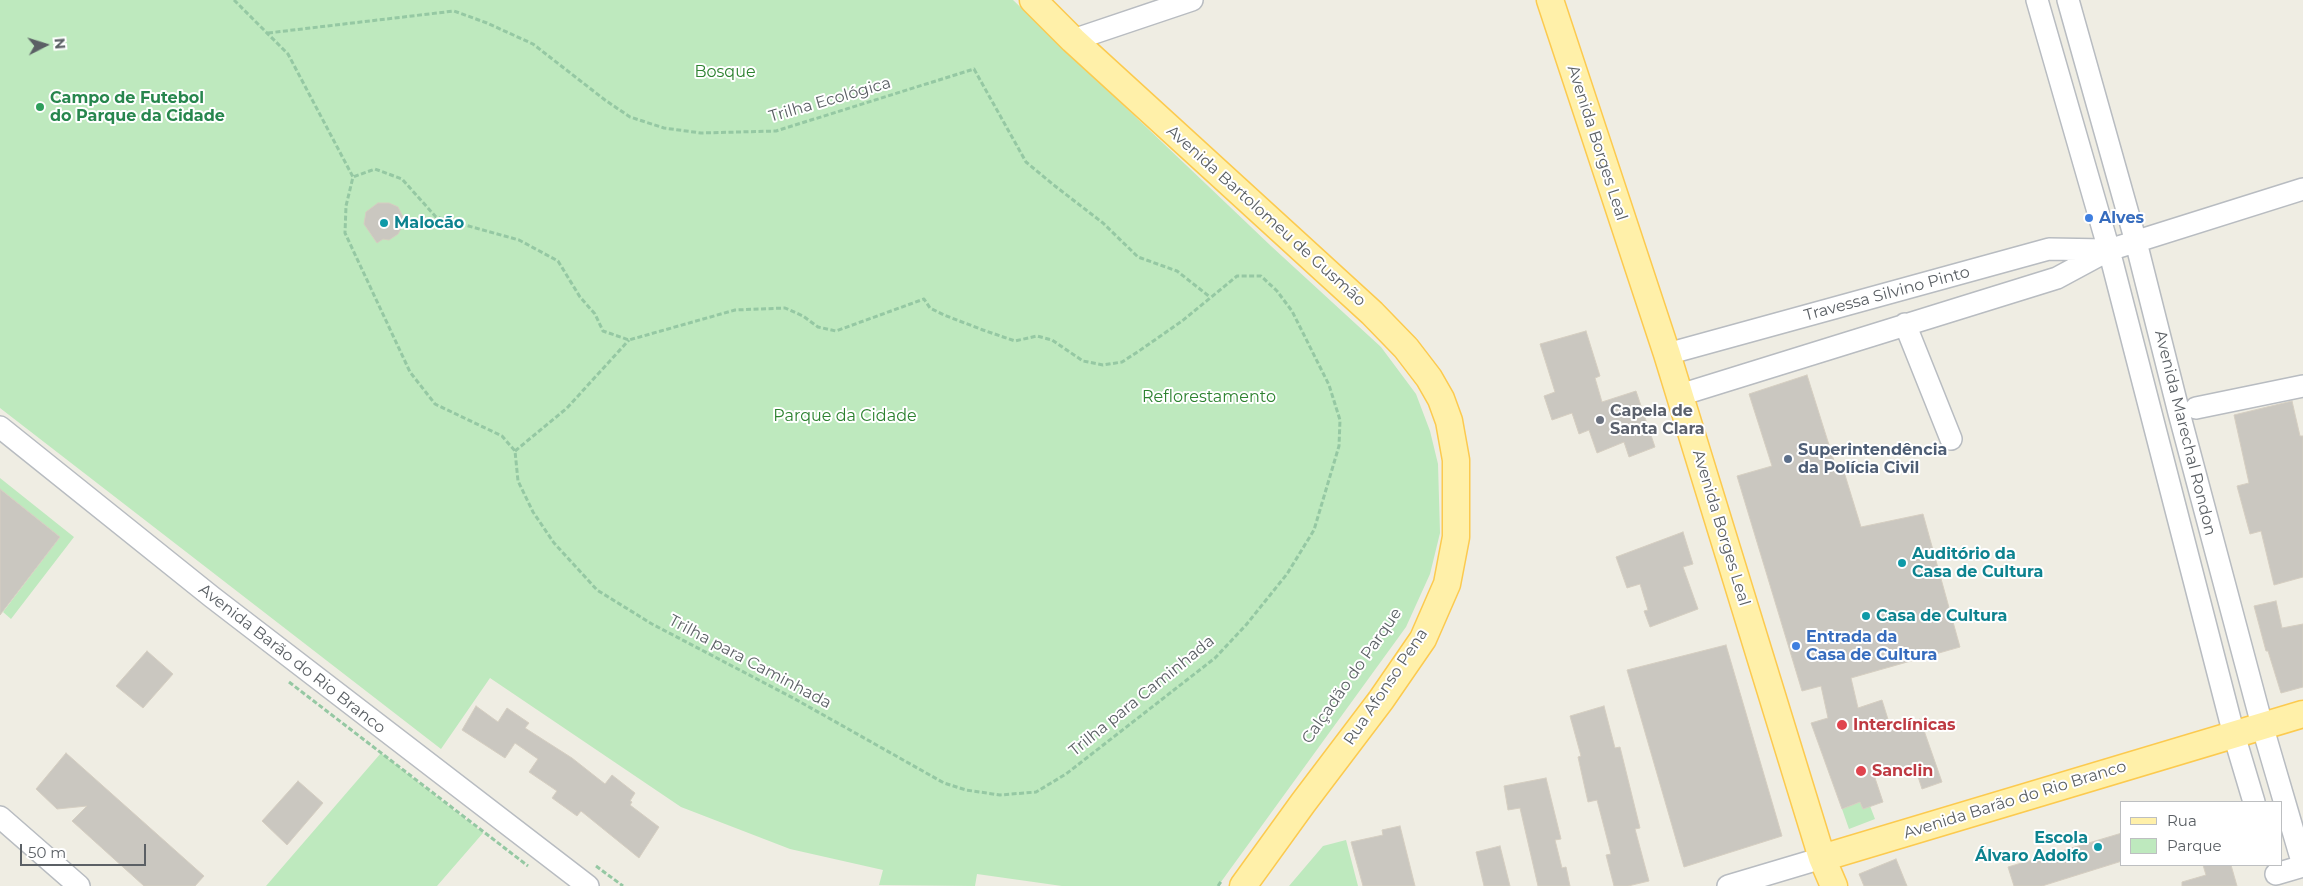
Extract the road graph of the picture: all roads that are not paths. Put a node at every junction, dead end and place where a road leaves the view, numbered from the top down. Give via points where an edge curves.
1 (1033, 0) edge
2 (1192, 0) edge
3 (1550, 0) edge
4 (2037, 0) edge
5 (2068, 0) edge
6 (1073, 40) junction
7 (2083, 52) junction
8 (2055, 62) junction
9 (2303, 189) edge
10 (2136, 242) junction
11 (2109, 250) junction
12 (1905, 324) junction
13 (1667, 354) junction
14 (2303, 386) edge
15 (1680, 396) junction
16 (2196, 408) dead end
17 (0, 427) edge
18 (1951, 439) dead end
19 (1456, 460) joint
20 (2303, 714) edge
21 (2262, 725) junction
22 (2234, 735) junction
23 (2254, 801) edge
24 (2, 823) edge
25 (1822, 858) junction
26 (2303, 865) edge
27 (2277, 875) edge
28 (1233, 882) edge
29 (79, 886) edge
30 (588, 886) edge
31 (1728, 886) edge
32 (1834, 886) edge

1 - 6 main road, Avenida Bartolomeu de Gusmão
2 - 6 street
3 - 13 main road, Avenida Borges Leal
4 - 8 street, Avenida Marechal Rondon
5 - 7 street, Avenida Marechal Rondon
6 - 19 main road, Avenida Bartolomeu de Gusmão via 1372,313 1406,348 1441,399 1449,421
7 - 8 street
7 - 10 street, Avenida Marechal Rondon
8 - 11 street, Avenida Marechal Rondon
9 - 10 street, Travessa Silvino Pinto
10 - 11 street, Travessa Silvino Pinto
10 - 21 street, Avenida Marechal Rondon
11 - 12 street, Travessa Silvino Pinto via 2057,278
11 - 13 street, Travessa Silvino Pinto via 2049,249
11 - 22 street, Avenida Marechal Rondon
12 - 15 street, Travessa Silvino Pinto
12 - 18 street
13 - 15 main road, Avenida Borges Leal
14 - 16 street
15 - 25 main road, Avenida Borges Leal
17 - 30 street, Avenida Barão do Rio Branco via 227,609
19 - 28 main road, Rua Afonso Pena via 1454,546 1447,584 1423,639 1381,700
20 - 21 main road, Avenida Barão do Rio Branco
21 - 22 main road, Avenida Barão do Rio Branco
21 - 26 street, Avenida Marechal Rondon
22 - 23 street, Avenida Marechal Rondon
22 - 25 main road, Avenida Barão do Rio Branco
24 - 29 street
25 - 31 street, Avenida Barão do Rio Branco
25 - 32 main road, Avenida Borges Leal
26 - 27 street

